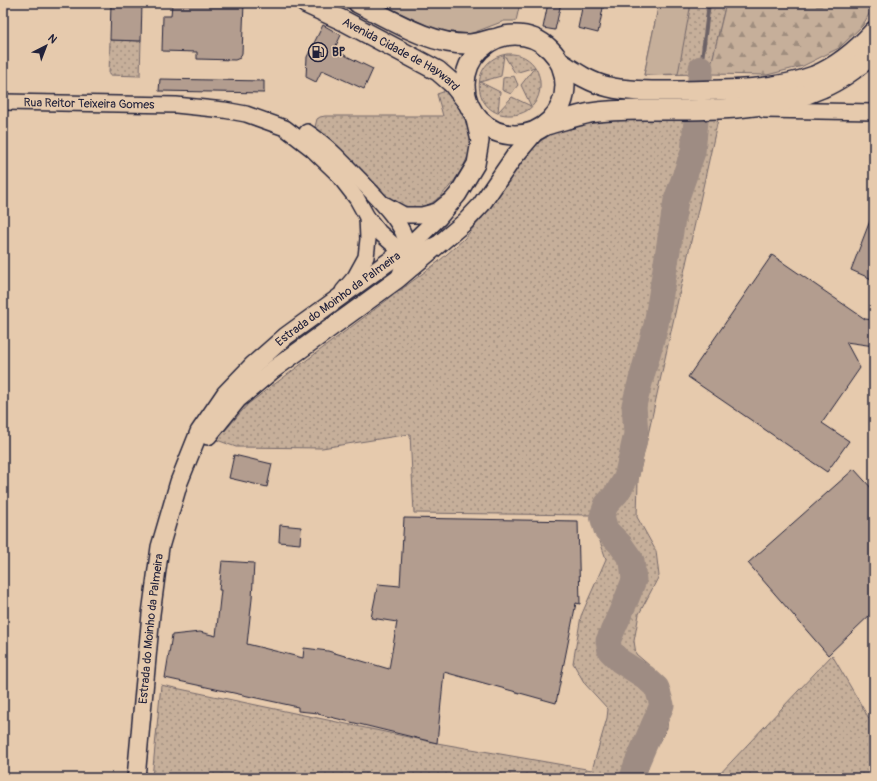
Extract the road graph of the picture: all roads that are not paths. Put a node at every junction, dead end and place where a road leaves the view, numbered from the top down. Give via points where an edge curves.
1 (305, 3) edge
2 (358, 3) edge
3 (874, 31) edge
4 (496, 39) junction
5 (874, 53) edge
6 (561, 63) junction
7 (3, 102) edge
8 (176, 105) junction
9 (471, 108) junction
10 (719, 109) junction
11 (874, 112) edge
12 (541, 128) junction
13 (458, 194) junction
14 (382, 203) junction
15 (367, 217) junction
16 (444, 241) junction
17 (406, 249) junction
18 (398, 279) junction
19 (336, 300) junction
20 (179, 482) junction
21 (136, 778) edge

1 - 9 main road, Avenida Cidade de Hayward via 438,71 453,84
2 - 4 main road, Avenida Cidade de Hayward via 424,35 451,43 472,44
3 - 6 main road via 841,61 814,76 766,87 643,90 611,87 586,78
4 - 6 main road via 512,35 528,36 550,48
4 - 9 main road via 482,47 469,66 465,89
5 - 10 main road via 856,69 822,88 793,99
6 - 12 main road via 565,80 564,96 558,112
7 - 8 street, Rua Reitor Teixeira Gomes
8 - 14 street via 231,104 248,107 292,123 329,149
8 - 15 street via 246,114 285,128 336,172
9 - 12 main road via 482,122 501,133 522,135
9 - 13 main road, Estrada do Moinho da Palmeira via 480,141 476,164
10 - 11 street
10 - 12 main road via 615,110 590,113
12 - 16 main road, Estrada do Moinho da Palmeira via 514,157 481,205
13 - 14 street via 437,211 422,215 404,215
13 - 17 main road, Estrada do Moinho da Palmeira
14 - 17 street via 406,238
15 - 17 street via 396,247
15 - 19 street via 366,257 355,277
16 - 17 street via 426,249
16 - 18 main road, Estrada do Moinho da Palmeira
17 - 18 street
17 - 19 main road, Estrada do Moinho da Palmeira
18 - 20 main road, Estrada do Moinho da Palmeira via 274,369 238,399 209,435
19 - 20 main road, Estrada do Moinho da Palmeira via 286,336 253,364 225,394 198,432
20 - 21 main road, Estrada do Moinho da Palmeira via 160,547 151,614

